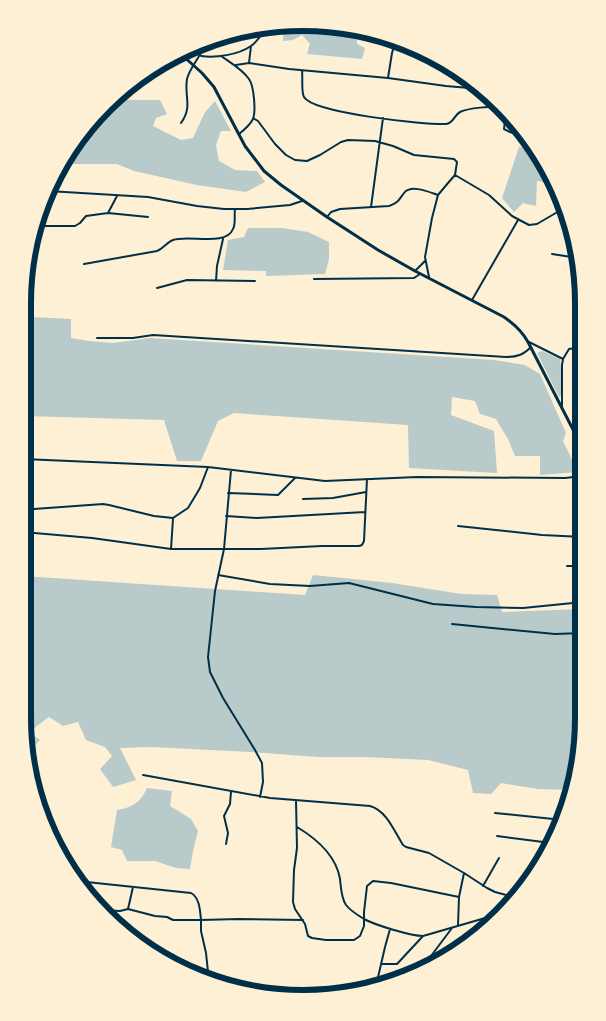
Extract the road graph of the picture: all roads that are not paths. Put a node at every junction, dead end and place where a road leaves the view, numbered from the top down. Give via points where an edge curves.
1 (261, 35) edge
2 (251, 46) junction
3 (394, 47) edge
4 (202, 51) edge
5 (200, 56) junction
6 (221, 56) junction
7 (185, 58) edge
8 (249, 63) junction
9 (236, 65) junction
10 (194, 66) junction
11 (302, 71) junction
12 (388, 78) junction
13 (466, 88) joint
14 (469, 88) edge
15 (491, 107) edge
16 (253, 118) junction
17 (383, 118) junction
18 (505, 122) edge
19 (181, 123) dead end
20 (239, 134) junction
21 (515, 134) edge
22 (379, 142) junction
23 (455, 175) junction
24 (55, 191) edge
25 (117, 195) junction
26 (438, 195) junction
27 (302, 201) junction
28 (371, 207) junction
29 (234, 210) junction
30 (558, 211) edge
31 (108, 213) junction
32 (148, 217) dead end
33 (327, 217) junction
34 (518, 220) junction
35 (43, 226) edge
36 (224, 238) junction
37 (552, 254) dead end
38 (571, 257) edge
39 (425, 261) junction
40 (84, 264) dead end
41 (415, 271) junction
42 (420, 274) junction
43 (430, 278) junction
44 (255, 280) dead end
45 (314, 280) dead end
46 (216, 281) junction
47 (157, 288) dead end
48 (472, 300) junction
49 (97, 338) dead end
50 (528, 342) junction
51 (531, 347) junction
52 (575, 349) edge
53 (563, 359) junction
54 (562, 410) junction
55 (575, 434) edge
56 (31, 459) edge
57 (208, 467) junction
58 (231, 470) junction
59 (575, 477) edge
60 (295, 478) junction
61 (367, 479) junction
62 (366, 492) junction
63 (228, 493) junction
64 (303, 499) dead end
65 (31, 510) edge
66 (365, 512) junction
67 (226, 516) junction
68 (173, 518) junction
69 (458, 526) dead end
70 (31, 533) edge
71 (575, 537) edge
72 (171, 549) junction
73 (224, 549) junction
74 (567, 566) dead end
75 (575, 566) edge
76 (218, 575) junction
77 (575, 603) edge
78 (452, 624) dead end
79 (575, 633) edge
80 (143, 775) dead end
81 (231, 792) junction
82 (260, 797) junction
83 (296, 801) junction
84 (495, 813) dead end
85 (555, 819) edge
86 (297, 827) junction
87 (497, 836) dead end
88 (545, 842) edge
89 (226, 844) dead end
90 (499, 858) dead end
91 (464, 873) junction
92 (87, 883) edge
93 (483, 886) junction
94 (133, 887) junction
95 (508, 895) edge
96 (459, 896) junction
97 (128, 909) junction
98 (112, 911) edge
99 (487, 918) edge
100 (364, 919) junction
101 (200, 920) junction
102 (303, 920) junction
103 (458, 925) junction
104 (452, 928) junction
105 (390, 929) junction
106 (423, 936) junction
107 (429, 959) edge
108 (381, 964) junction
109 (208, 972) edge
110 (378, 979) edge

1 - 2 street
2 - 6 street
2 - 8 street
3 - 12 street
4 - 5 street
5 - 6 street
5 - 10 street
6 - 9 street
7 - 10 main road
8 - 9 street
8 - 11 street
9 - 16 street via 252,84
10 - 19 street via 187,82 187,113
10 - 20 main road via 218,92
11 - 12 street
11 - 17 street via 303,94 308,101 326,109
12 - 13 street
13 - 14 street
15 - 17 street via 462,111 447,124
16 - 20 street
16 - 22 street via 286,155 295,160 307,161 348,140
17 - 22 street
18 - 21 street via 504,129
20 - 27 main road via 264,171
22 - 23 street via 414,155 454,159
22 - 28 street
23 - 26 street
23 - 34 street via 489,195
24 - 25 street
25 - 29 street
25 - 31 street
26 - 28 street via 413,189 404,193 398,203
26 - 39 street
27 - 29 street
27 - 33 main road
28 - 33 street via 340,209
29 - 36 street via 234,229
30 - 34 street via 537,224 529,225
31 - 32 street
31 - 35 street via 86,216 75,226
33 - 41 main road
34 - 48 street
36 - 40 street via 173,240 157,251
36 - 46 street
37 - 38 street
39 - 41 street
39 - 43 street
41 - 42 main road
42 - 43 main road
42 - 45 street via 414,278
43 - 48 main road
44 - 46 street
46 - 47 street via 188,280
48 - 50 main road via 504,317 521,331
49 - 51 street via 153,335 506,357 521,355
50 - 51 main road
50 - 53 street
51 - 54 main road
52 - 53 street via 569,349
53 - 54 street
54 - 55 main road
56 - 57 street
57 - 58 street
57 - 68 street via 188,508
58 - 60 street
58 - 63 street
59 - 61 street
60 - 61 street
60 - 63 street via 278,495
61 - 62 street
62 - 64 street
62 - 66 street
63 - 67 street
65 - 68 street via 103,504 160,518
66 - 67 street via 266,518
66 - 73 street via 364,540 359,546
67 - 73 street
68 - 72 street
69 - 71 street
70 - 72 street
72 - 73 street
73 - 76 street
74 - 75 street
76 - 77 street via 270,584 349,584 433,604 523,608
76 - 82 street via 208,649 209,665 223,698 262,763
78 - 79 street
80 - 81 street
81 - 82 street
81 - 89 street via 224,816 228,833
82 - 83 street
83 - 86 street
83 - 91 street via 376,808 406,847 429,853
84 - 85 street
86 - 100 street via 316,840 332,858 338,869 345,904
86 - 102 street via 293,902
87 - 88 street
90 - 93 street
91 - 93 street
91 - 96 street
92 - 94 street
93 - 95 street
94 - 97 street
94 - 101 street via 194,894
96 - 100 street via 373,881 368,886
96 - 103 street
97 - 98 street
97 - 101 street via 173,920
99 - 103 street
100 - 102 street via 362,932 354,940 312,938 308,936
100 - 105 street
101 - 102 street
101 - 109 street
103 - 104 street
104 - 106 street
104 - 107 street
105 - 106 street
105 - 108 street
106 - 108 street via 397,964
108 - 110 street

